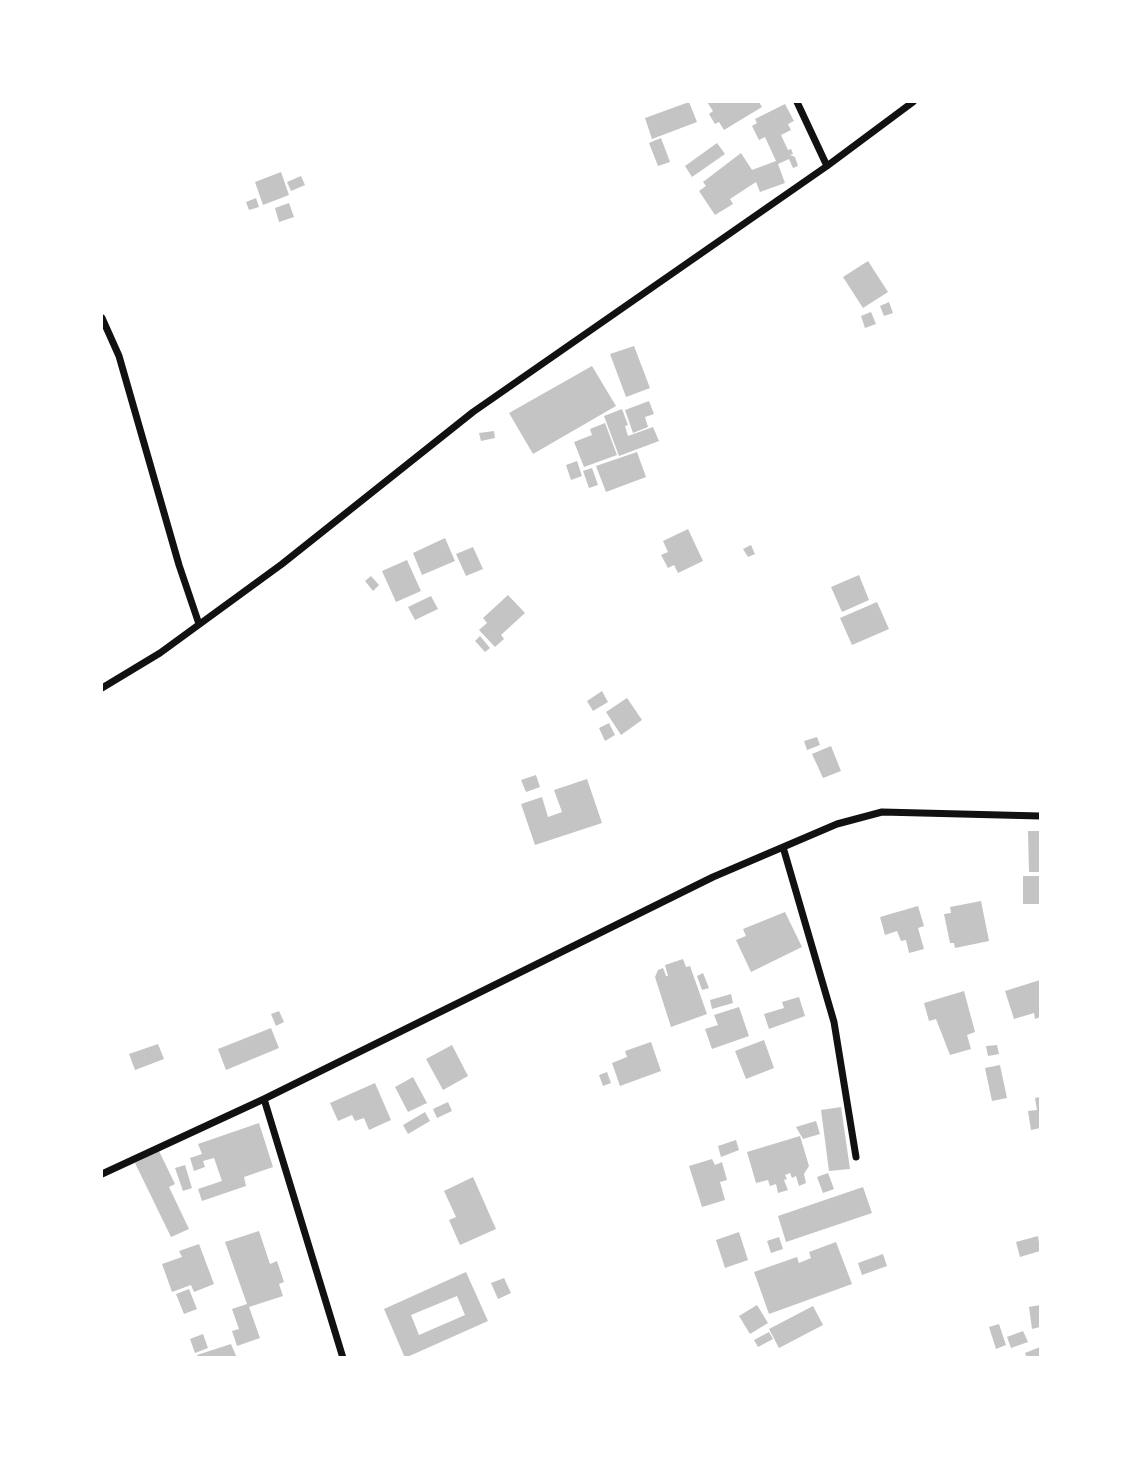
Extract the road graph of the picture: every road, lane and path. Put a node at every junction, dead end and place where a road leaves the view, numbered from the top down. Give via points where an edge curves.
1 (797, 102) edge
2 (914, 102) edge
3 (827, 166) junction
4 (102, 318) edge
5 (199, 624) junction
6 (102, 688) edge
7 (1041, 816) edge
8 (783, 847) junction
9 (264, 1099) junction
10 (856, 1157) dead end
11 (102, 1174) edge
12 (343, 1357) edge

1 - 3 street
2 - 3 street
3 - 5 street via 473,412
4 - 5 street via 119,356
5 - 6 street
7 - 8 street via 882,812 836,824
8 - 9 street via 713,877
8 - 10 street via 834,1022
9 - 11 street
9 - 12 street

